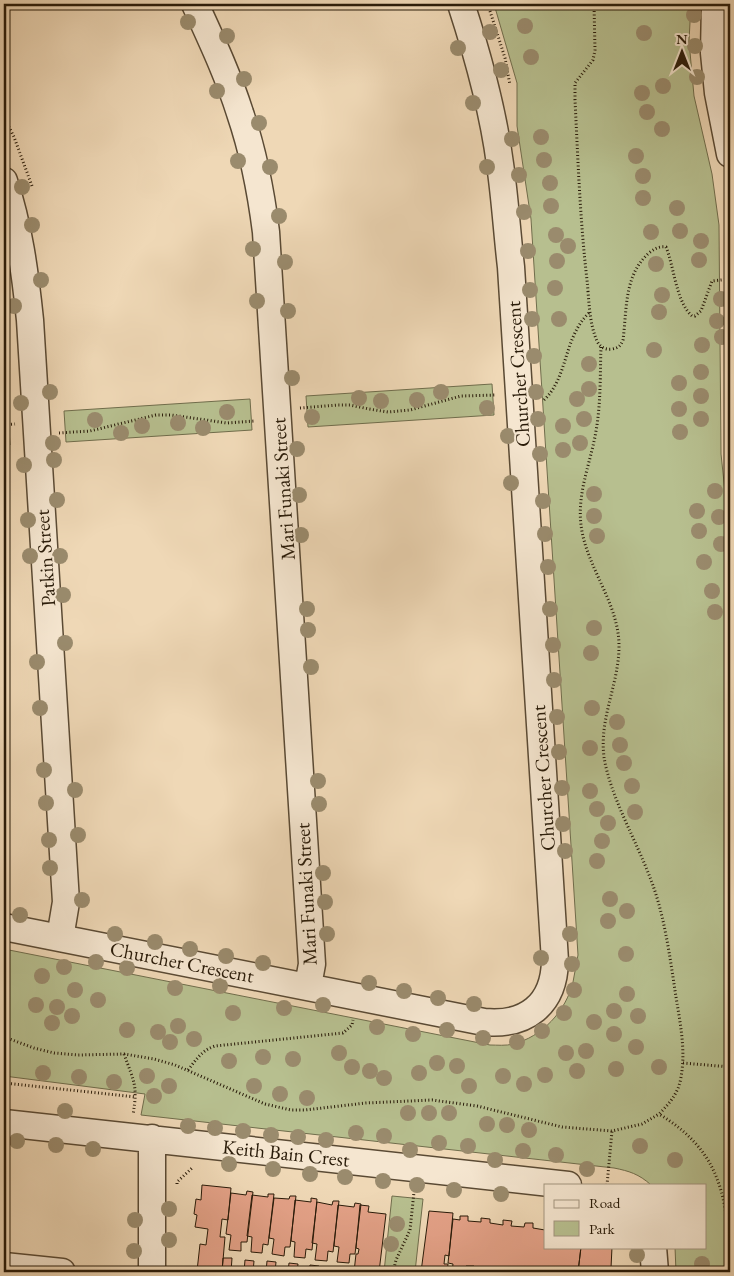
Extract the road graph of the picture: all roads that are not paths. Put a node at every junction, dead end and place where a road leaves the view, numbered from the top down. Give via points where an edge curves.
1 (195, 4) edge
2 (461, 4) edge
3 (715, 4) edge
4 (730, 154) edge
5 (4, 181) edge
6 (4, 927) edge
7 (60, 938) junction
8 (308, 986) junction
9 (4, 1123) edge
10 (152, 1138) junction
11 (559, 1184) edge
12 (654, 1248) edge
13 (4, 1266) edge
14 (62, 1272) edge
15 (152, 1272) edge
16 (655, 1272) edge

1 - 8 street, Mari Funaki Street via 240,114 262,198 289,413 312,964
2 - 8 street, Churcher Crescent via 485,84 500,163 511,267 554,971 549,991 538,1008 521,1018 500,1024
3 - 4 street via 716,83
5 - 7 street, Patkin Street via 25,270 30,320 26,429 65,893
6 - 7 street, Churcher Crescent
7 - 8 street, Churcher Crescent
9 - 10 street, Keith Bain Crest
10 - 11 street, Keith Bain Crest
10 - 15 street
12 - 16 street
13 - 14 street

